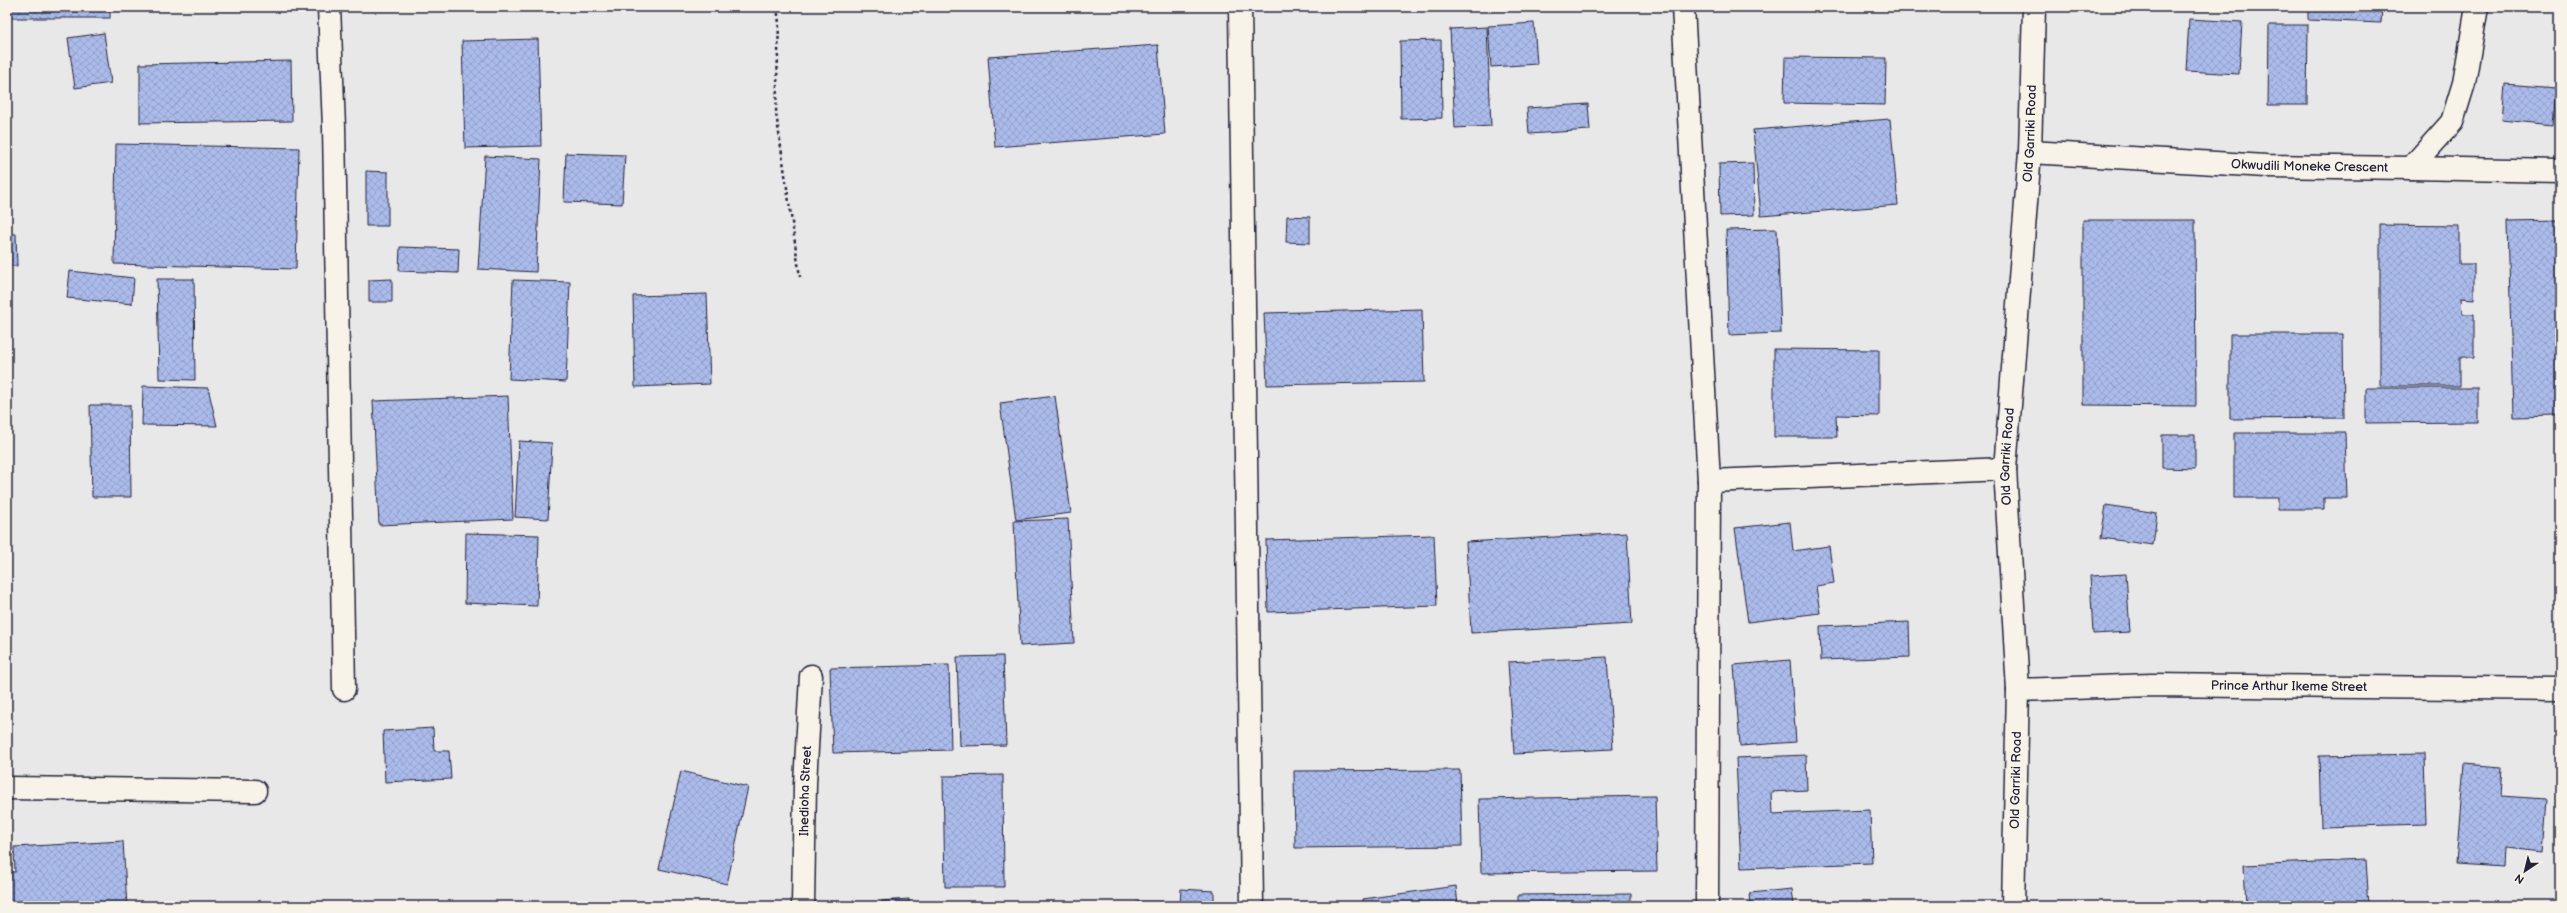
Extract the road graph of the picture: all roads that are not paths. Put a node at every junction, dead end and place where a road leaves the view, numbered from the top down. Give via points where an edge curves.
1 (329, 7) edge
2 (1240, 7) edge
3 (1683, 7) edge
4 (2034, 7) edge
5 (2477, 7) edge
6 (2030, 152) junction
7 (2411, 168) junction
8 (2560, 171) edge
9 (2005, 468) junction
10 (1709, 480) junction
11 (811, 676) dead end
12 (344, 689) dead end
13 (2560, 689) edge
14 (2018, 690) junction
15 (7, 788) edge
16 (255, 792) dead end
17 (804, 906) edge
18 (1252, 906) edge
19 (1707, 906) edge
20 (2013, 906) edge

1 - 12 street via 334,127
2 - 18 street
3 - 10 street
4 - 6 street, Old Garriki Road
5 - 7 street via 2464,83 2452,122
6 - 7 street, Okwudili Moneke Crescent via 2266,166
6 - 9 street, Old Garriki Road
7 - 8 street, Okwudili Moneke Crescent
9 - 10 street
9 - 14 street, Old Garriki Road
10 - 19 street
11 - 17 street, Ihedioha Street via 805,784
13 - 14 street, Prince Arthur Ikeme Street via 2151,686
14 - 20 street, Old Garriki Road
15 - 16 street

